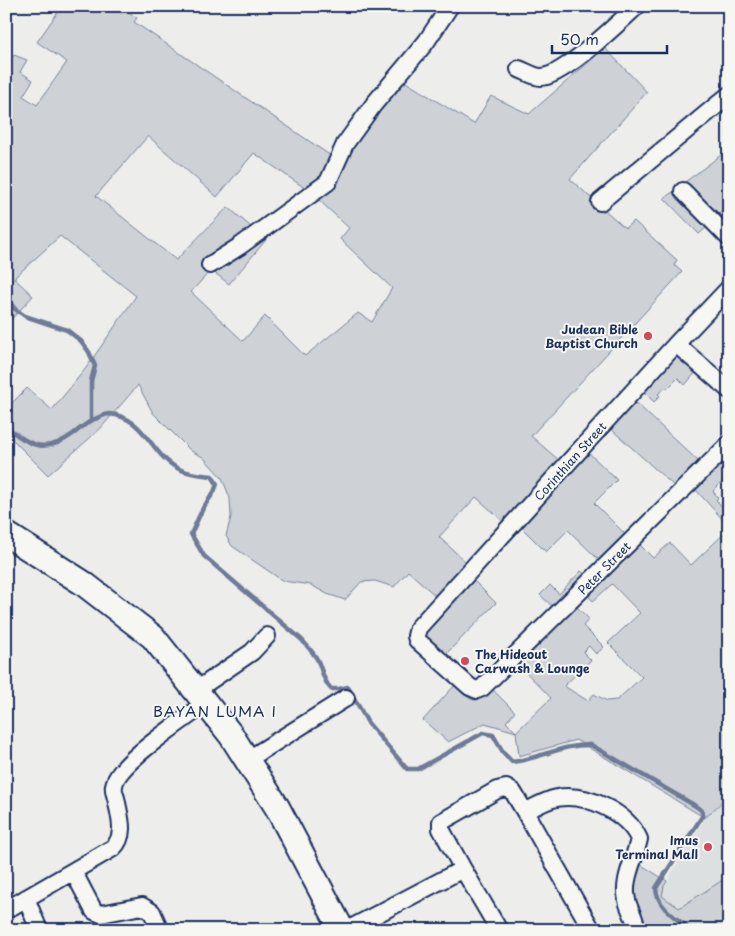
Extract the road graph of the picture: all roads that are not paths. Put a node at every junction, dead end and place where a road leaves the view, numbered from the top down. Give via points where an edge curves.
1 (450, 6) edge
2 (637, 6) edge
3 (519, 69) dead end
4 (729, 95) edge
5 (683, 190) dead end
6 (600, 202) dead end
7 (725, 227) edge
8 (210, 265) dead end
9 (729, 288) edge
10 (676, 344) junction
11 (729, 390) edge
12 (729, 444) edge
13 (6, 534) edge
14 (267, 636) dead end
15 (477, 690) joint
16 (201, 697) junction
17 (346, 698) dead end
18 (246, 760) junction
19 (525, 812) junction
20 (463, 869) junction
21 (73, 872) junction
22 (26, 898) junction
23 (6, 910) edge
24 (39, 930) edge
25 (160, 930) edge
26 (342, 930) edge
27 (347, 930) edge
28 (499, 930) edge
29 (592, 930) edge
30 (636, 930) edge

1 - 8 street via 426,42 345,144 328,182
2 - 3 street via 554,73 541,77
4 - 6 street
5 - 7 street
9 - 10 street, Corinthian Street
10 - 11 street
10 - 15 street, Corinthian Street via 418,628 416,636 421,644
12 - 15 street, Peter Street via 485,686
13 - 16 main road via 67,572 146,631
14 - 16 street
16 - 18 main road
16 - 21 street via 121,772 114,786 121,838 113,848
17 - 18 street
18 - 26 main road via 291,831
19 - 20 street via 513,792 506,788 442,822 441,829
19 - 29 street
19 - 30 street via 559,798 583,798 602,805 633,828 639,839 626,886
20 - 27 street
20 - 28 street
21 - 22 street
21 - 25 street via 94,911 101,914 142,906 152,912
22 - 23 street
22 - 24 street

